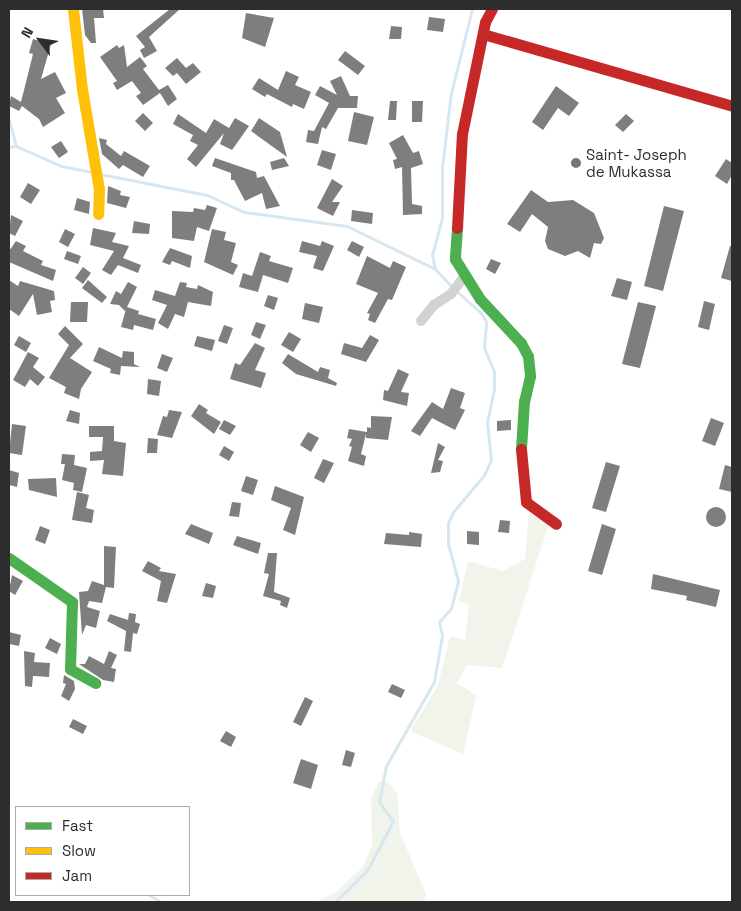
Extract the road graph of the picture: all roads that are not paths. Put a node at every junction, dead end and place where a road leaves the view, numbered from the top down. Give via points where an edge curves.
1 (73, 9) edge
2 (492, 9) edge
3 (483, 34) junction
4 (732, 106) edge
5 (98, 214) dead end
6 (464, 277) junction
7 (421, 321) dead end
8 (556, 524) dead end
9 (9, 558) edge
10 (95, 682) dead end

1 - 5 street via 82,89 99,189
2 - 3 street
3 - 4 street
3 - 6 street via 460,152 454,251
6 - 7 street via 451,294 434,305
6 - 8 street via 521,343 528,356 530,376 524,401 521,447 526,502
9 - 10 street via 72,602 70,669

